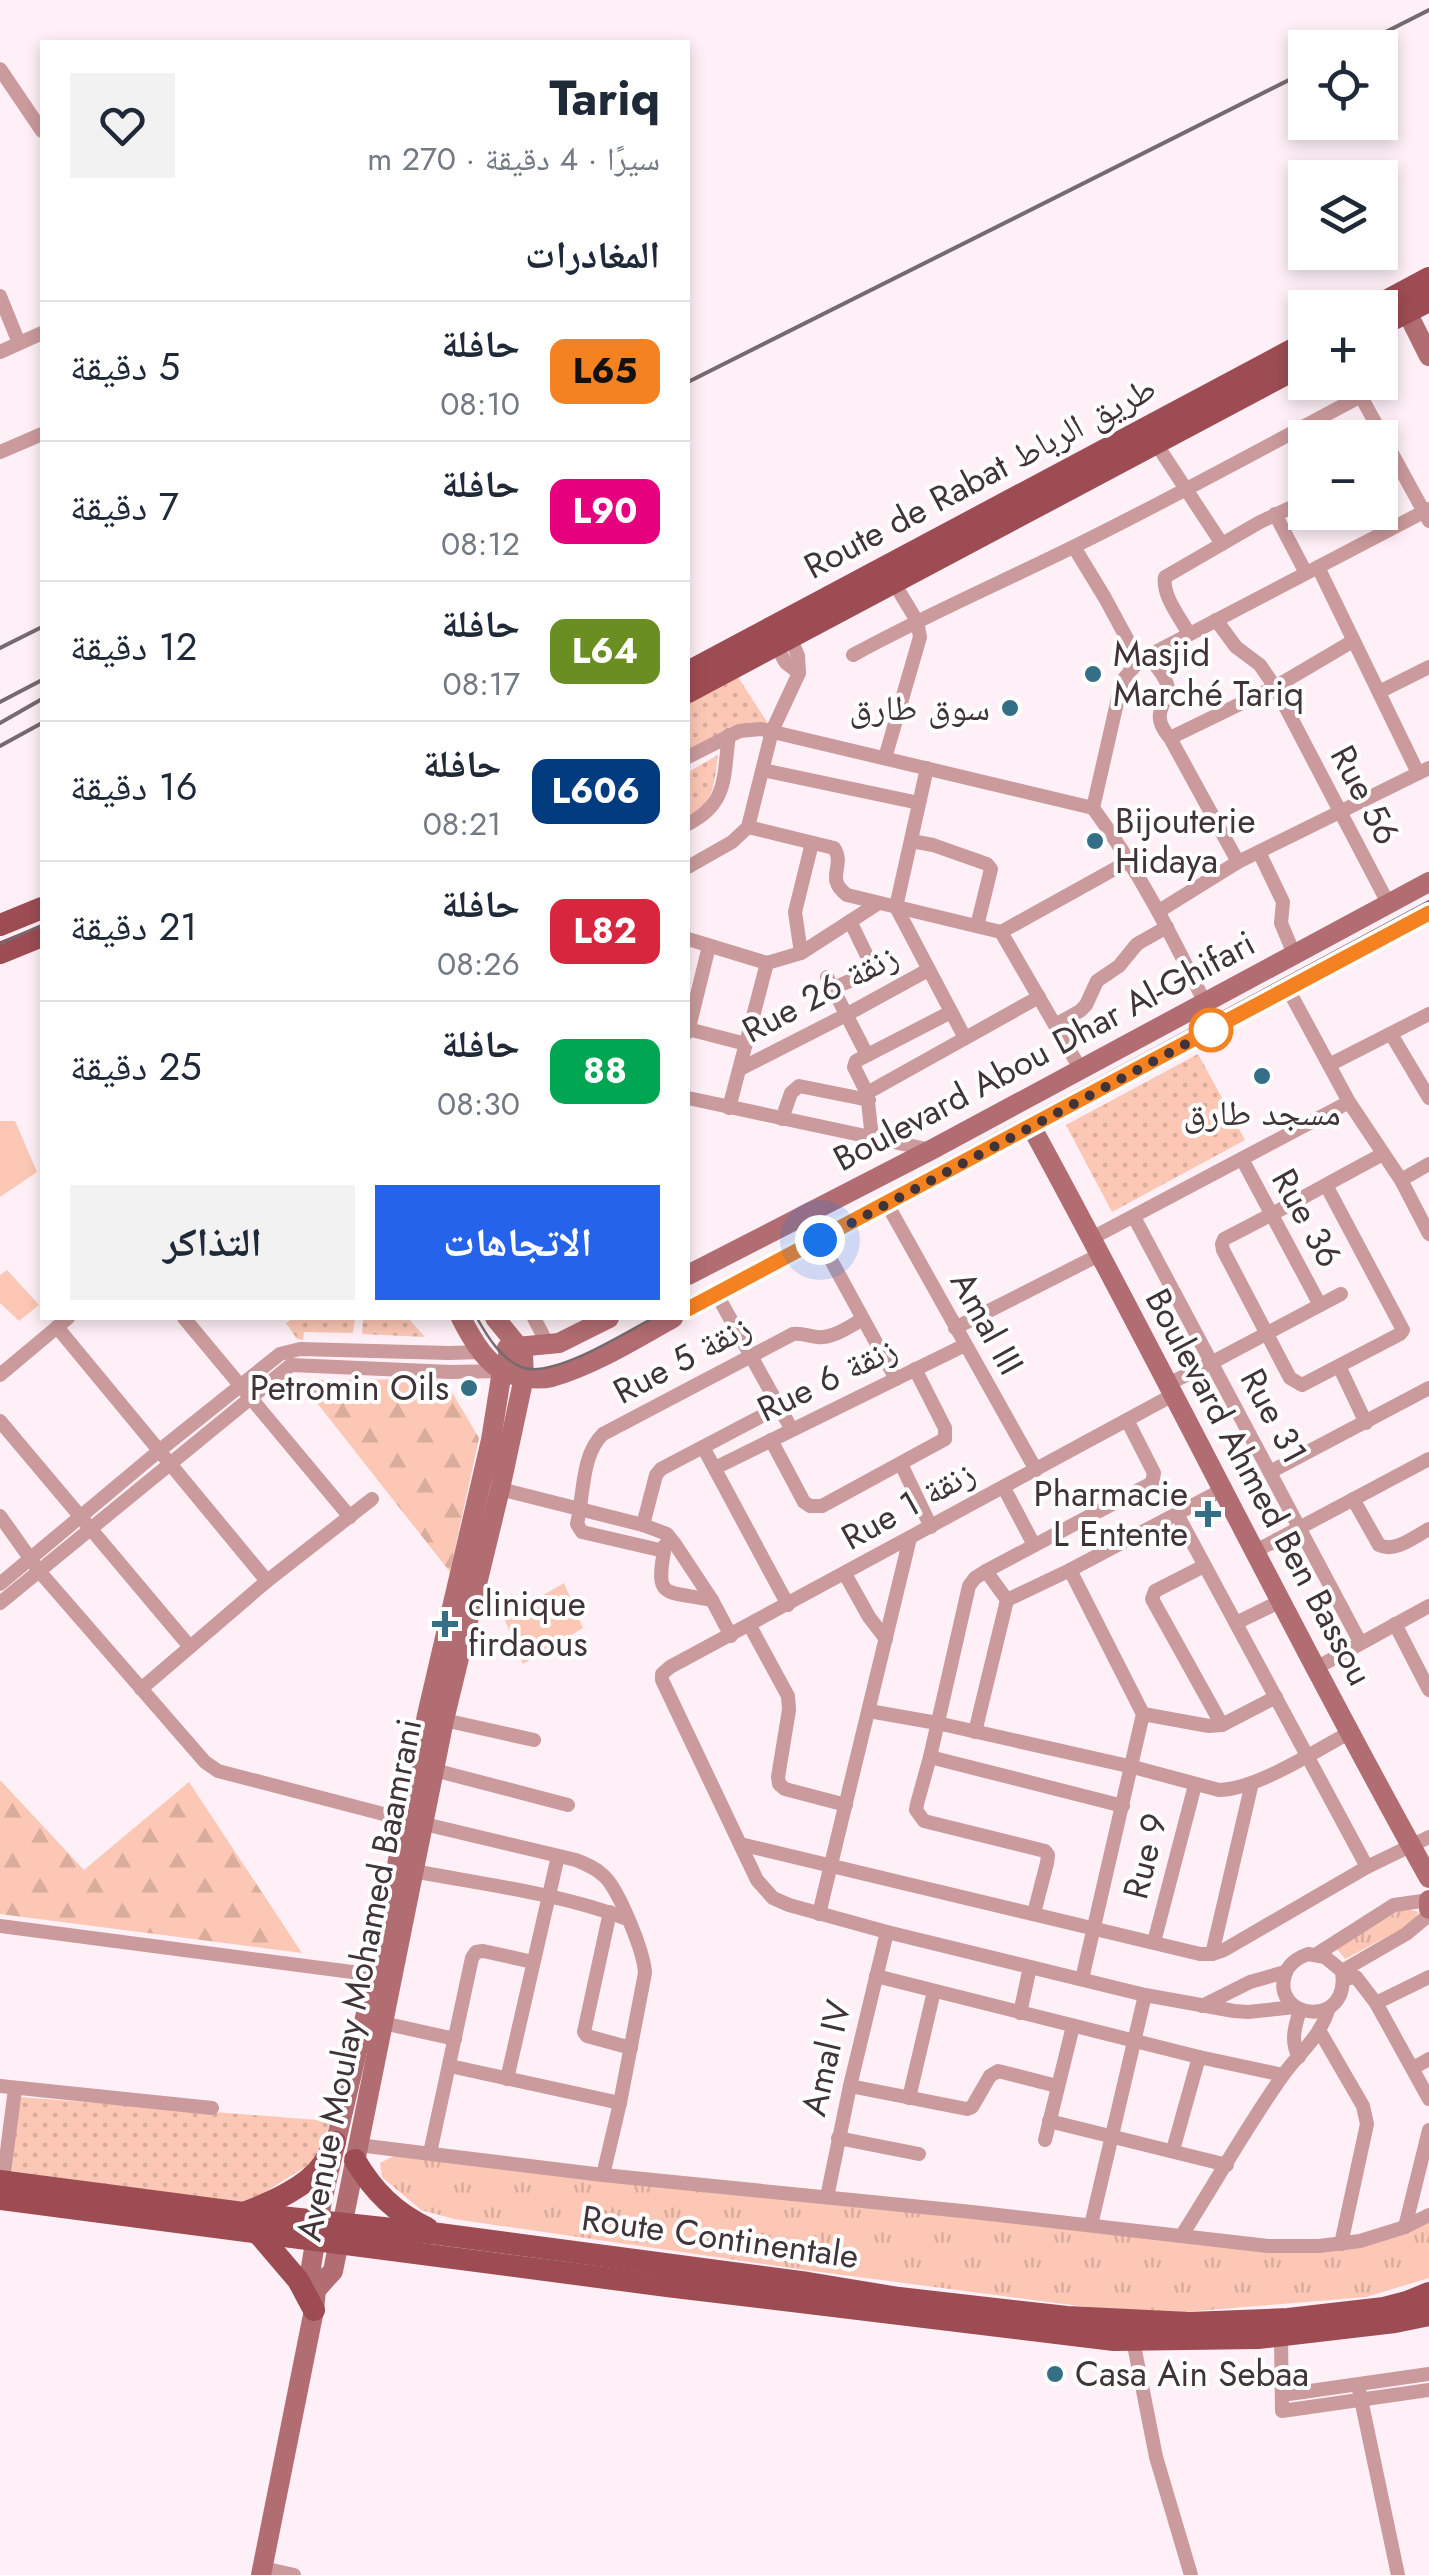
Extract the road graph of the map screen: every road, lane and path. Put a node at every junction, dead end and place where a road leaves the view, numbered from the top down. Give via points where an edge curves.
1 (0, 69) edge
2 (40, 128) edge
3 (1429, 278) edge
4 (0, 296) edge
5 (1429, 301) edge
6 (1402, 303) junction
7 (1398, 304) edge
8 (1398, 307) edge
9 (40, 334) edge
10 (18, 344) junction
11 (0, 352) edge
12 (1288, 353) edge
13 (1429, 356) edge
14 (1288, 373) edge
15 (1346, 400) edge
16 (1363, 400) edge
17 (1323, 420) edge
18 (40, 435) edge
19 (1288, 441) edge
20 (1155, 442) junction
21 (0, 452) edge
22 (1185, 489) junction
23 (1288, 508) edge
24 (1275, 514) junction
25 (1427, 514) edge
26 (1222, 544) junction
27 (1074, 547) junction
28 (1312, 570) junction
29 (889, 576) junction
30 (916, 620) junction
31 (1216, 620) junction
32 (779, 633) junction
33 (1188, 634) junction
34 (1353, 641) junction
35 (852, 655) dead end
36 (1143, 659) junction
37 (1429, 666) edge
38 (690, 671) edge
39 (1275, 687) junction
40 (690, 691) edge
41 (1378, 692) junction
42 (772, 731) junction
43 (728, 734) junction
44 (1170, 738) junction
45 (690, 756) edge
46 (885, 758) junction
47 (927, 768) junction
48 (762, 770) junction
49 (1424, 770) edge
50 (919, 803) junction
51 (1093, 808) junction
52 (1340, 813) junction
53 (690, 823) edge
54 (748, 827) junction
55 (911, 841) junction
56 (812, 842) junction
57 (1259, 852) junction
58 (1129, 861) junction
59 (1238, 862) junction
60 (690, 866) edge
61 (1429, 882) edge
62 (877, 904) junction
63 (1388, 904) junction
64 (896, 907) junction
65 (40, 909) edge
66 (1159, 911) junction
67 (1429, 912) edge
68 (850, 922) junction
69 (0, 925) edge
70 (977, 926) junction
71 (1167, 927) junction
72 (1002, 932) junction
73 (40, 937) edge
74 (690, 940) edge
75 (709, 946) junction
76 (801, 952) junction
77 (0, 953) edge
78 (1294, 954) junction
79 (767, 963) junction
80 (928, 970) junction
81 (1288, 989) junction
82 (1039, 997) junction
83 (1205, 1003) junction
84 (950, 1012) junction
85 (1429, 1014) edge
86 (846, 1016) junction
87 (690, 1023) edge
88 (1055, 1024) junction
89 (690, 1031) edge
90 (1392, 1034) junction
91 (965, 1038) junction
92 (746, 1044) junction
93 (867, 1055) junction
94 (1329, 1065) junction
95 (740, 1069) junction
96 (1081, 1070) junction
97 (1427, 1090) edge
98 (868, 1096) junction
99 (690, 1098) edge
100 (1349, 1102) junction
101 (730, 1108) junction
102 (782, 1119) junction
103 (1032, 1126) junction
104 (872, 1138) junction
105 (932, 1150) junction
106 (1384, 1154) junction
107 (1242, 1160) junction
108 (1429, 1164) edge
109 (1401, 1180) junction
110 (1326, 1184) junction
111 (887, 1204) junction
112 (1424, 1213) edge
113 (1272, 1216) junction
114 (1134, 1217) junction
115 (1429, 1234) edge
116 (820, 1240) junction
117 (1097, 1246) junction
118 (690, 1274) edge
119 (716, 1294) junction
120 (1341, 1294) dead end
121 (1320, 1305) junction
122 (690, 1308) edge
123 (864, 1319) junction
124 (186, 1320) edge
125 (462, 1320) edge
126 (497, 1320) edge
127 (535, 1320) edge
128 (598, 1320) edge
129 (669, 1320) edge
130 (62, 1322) edge
131 (955, 1328) junction
132 (1265, 1334) junction
133 (548, 1345) junction
134 (965, 1345) junction
135 (518, 1346) junction
136 (482, 1352) junction
137 (751, 1356) junction
138 (1211, 1363) junction
139 (1339, 1366) junction
140 (915, 1369) junction
141 (502, 1370) junction
142 (0, 1376) edge
143 (524, 1377) junction
144 (896, 1378) junction
145 (1429, 1388) edge
146 (1170, 1389) junction
147 (245, 1391) junction
148 (779, 1406) junction
149 (1127, 1420) junction
150 (0, 1421) edge
151 (1366, 1422) junction
152 (792, 1430) junction
153 (771, 1440) junction
154 (704, 1447) junction
155 (160, 1450) junction
156 (1429, 1459) edge
157 (170, 1462) junction
158 (901, 1464) junction
159 (715, 1468) junction
160 (1036, 1470) junction
161 (1270, 1472) junction
162 (1004, 1488) junction
163 (500, 1490) junction
164 (1222, 1490) junction
165 (372, 1499) dead end
166 (1353, 1499) junction
167 (580, 1509) junction
168 (1177, 1514) junction
169 (0, 1516) edge
170 (350, 1517) junction
171 (86, 1523) junction
172 (643, 1524) junction
173 (1300, 1526) junction
174 (931, 1527) junction
175 (1429, 1529) edge
176 (667, 1534) junction
177 (910, 1538) junction
178 (1034, 1545) junction
179 (664, 1551) junction
180 (1254, 1552) junction
181 (34, 1565) junction
182 (1204, 1566) junction
183 (1070, 1570) junction
184 (986, 1571) junction
185 (845, 1574) junction
186 (267, 1581) junction
187 (0, 1584) edge
188 (712, 1600) junction
189 (1008, 1600) junction
190 (1281, 1602) junction
191 (0, 1603) edge
192 (788, 1605) junction
193 (1429, 1606) edge
194 (1236, 1623) junction
195 (1395, 1624) junction
196 (750, 1626) junction
197 (731, 1636) junction
198 (886, 1640) junction
199 (1360, 1642) junction
200 (190, 1647) junction
201 (1316, 1668) junction
202 (141, 1689) junction
203 (1429, 1690) edge
204 (1276, 1697) junction
205 (869, 1712) junction
206 (1143, 1714) junction
207 (444, 1720) junction
208 (937, 1723) junction
209 (1222, 1725) junction
210 (974, 1732) junction
211 (1350, 1732) junction
212 (534, 1740) dead end
213 (1306, 1754) junction
214 (930, 1758) junction
215 (1132, 1767) junction
216 (434, 1770) junction
217 (1252, 1783) junction
218 (1194, 1785) junction
219 (568, 1805) dead end
220 (846, 1805) junction
221 (1122, 1806) junction
222 (414, 1822) junction
223 (1420, 1841) edge
224 (740, 1844) junction
225 (558, 1856) junction
226 (830, 1865) junction
227 (1367, 1867) junction
228 (413, 1871) junction
229 (1429, 1878) edge
230 (549, 1898) junction
231 (1429, 1900) edge
232 (610, 1912) junction
233 (1034, 1912) junction
234 (1429, 1912) edge
235 (819, 1914) junction
236 (627, 1919) junction
237 (0, 1926) edge
238 (1092, 1928) junction
239 (887, 1932) junction
240 (1154, 1942) junction
241 (1212, 1954) junction
242 (1317, 1954) junction
243 (534, 1962) junction
244 (1030, 1968) junction
245 (1285, 1972) junction
246 (1343, 1974) junction
247 (374, 1975) junction
248 (876, 1976) junction
249 (1429, 1977) edge
250 (1082, 1980) junction
251 (934, 1991) junction
252 (1145, 1995) junction
253 (1376, 2003) junction
254 (1202, 2006) junction
255 (1329, 2008) junction
256 (1298, 2009) junction
257 (1020, 2012) junction
258 (382, 2024) junction
259 (1073, 2026) junction
260 (1318, 2030) junction
261 (455, 2039) junction
262 (1136, 2040) junction
263 (631, 2048) junction
264 (1199, 2057) junction
265 (1299, 2058) junction
266 (1429, 2059) edge
267 (450, 2066) junction
268 (1413, 2068) junction
269 (1282, 2076) junction
270 (507, 2079) junction
271 (850, 2086) junction
272 (1057, 2086) junction
273 (8, 2088) edge
274 (909, 2098) junction
275 (1429, 2099) edge
276 (620, 2103) junction
277 (212, 2108) dead end
278 (1049, 2121) junction
279 (1429, 2130) edge
280 (1113, 2135) junction
281 (838, 2138) junction
282 (1044, 2140) dead end
283 (350, 2149) junction
284 (1173, 2150) junction
285 (430, 2153) junction
286 (920, 2154) dead end
287 (1227, 2164) junction
288 (603, 2175) junction
289 (1, 2187) edge
290 (827, 2198) junction
291 (1429, 2216) edge
292 (250, 2222) junction
293 (1091, 2225) junction
294 (1405, 2227) junction
295 (316, 2230) junction
296 (341, 2234) junction
297 (439, 2234) junction
298 (1182, 2235) junction
299 (1341, 2244) junction
300 (1429, 2293) edge
301 (315, 2300) junction
302 (1429, 2315) edge
303 (1281, 2336) junction
304 (1133, 2340) junction
305 (1429, 2374) edge
306 (1429, 2390) edge
307 (1360, 2392) junction
308 (262, 2571) edge
309 (294, 2575) edge
310 (1190, 2575) edge
311 (1398, 2575) edge

1 - 2 street
3 - 6 main road
4 - 10 street
5 - 6 main road
6 - 7 main road
6 - 8 main road
6 - 13 street
9 - 10 street
10 - 11 street
12 - 29 main road, Route de Rabat طريق الرباط
14 - 20 main road, Route de Rabat طريق الرباط
15 - 17 street
16 - 25 street
18 - 21 street
19 - 22 street
20 - 22 street
20 - 29 main road, Route de Rabat طريق الرباط
22 - 26 street
22 - 27 street
23 - 24 street
24 - 26 street
24 - 28 street
25 - 28 street
26 - 33 street via 1165,577
27 - 30 street
27 - 36 street
28 - 31 street
28 - 34 street
29 - 30 street
29 - 32 main road, Route de Rabat طريق الرباط
30 - 35 street
30 - 46 street via 918,647
31 - 33 street
31 - 39 street, Rue 56
32 - 38 main road, Route de Rabat طريق الرباط
32 - 40 main road, Route de Rabat طريق الرباط
32 - 42 street via 786,663 799,673
33 - 36 street
34 - 39 street
34 - 41 street
36 - 44 street via 1166,683 1160,720
36 - 51 street via 1125,674 1119,690
37 - 41 street
39 - 44 street
39 - 52 street, Rue 56
41 - 49 street
42 - 43 street
42 - 46 street
42 - 48 street
43 - 45 street
43 - 53 street via 717,801
44 - 59 street
46 - 47 street
47 - 50 street
47 - 51 street
48 - 50 street
48 - 54 street
49 - 52 street
50 - 55 street
51 - 58 street
52 - 57 street
52 - 63 street, Rue 56
54 - 56 street
54 - 60 street
55 - 64 street
55 - 70 street via 991,869
56 - 62 street via 837,851 841,890
56 - 76 street via 795,912
57 - 59 street
57 - 78 street via 1283,902 1281,922
58 - 66 street
58 - 72 street
59 - 66 street
61 - 63 street, Boulevard Abou Dhar Al-Ghifari
62 - 64 street
62 - 68 street
63 - 78 street, Boulevard Abou Dhar Al-Ghifari
64 - 70 street
64 - 80 street
65 - 69 main road
66 - 71 street
67 - 81 street, Boulevard Abou Dhar Al-Ghifari
68 - 76 street
68 - 86 street via 870,966 830,982
70 - 72 street
71 - 83 street
71 - 88 street via 1097,982 1080,1011
72 - 82 street
73 - 77 main road
74 - 75 street
75 - 79 street
75 - 87 street
76 - 79 street
78 - 83 street, Boulevard Abou Dhar Al-Ghifari
79 - 92 street
80 - 84 street
80 - 86 street, Rue 26 زنقة
81 - 94 street
81 - 103 street, Boulevard Abou Dhar Al-Ghifari
82 - 88 street
82 - 91 street
83 - 96 street, Boulevard Abou Dhar Al-Ghifari
84 - 91 street
84 - 93 street
85 - 90 street
86 - 93 street
86 - 95 street, Rue 26 زنقة
88 - 96 street
89 - 92 street
90 - 94 street
90 - 97 street
91 - 98 street
92 - 95 street
93 - 98 street via 854,1066
94 - 100 street
95 - 101 street
96 - 105 street, Boulevard Abou Dhar Al-Ghifari
98 - 102 street via 799,1086
98 - 104 street
99 - 101 street
100 - 106 street
100 - 107 street
101 - 102 street
102 - 104 street
103 - 111 street, Boulevard Abou Dhar Al-Ghifari
103 - 117 street, Boulevard Ahmed Ben Bassou
104 - 105 street
105 - 118 street, Boulevard Abou Dhar Al-Ghifari
106 - 109 street
106 - 110 street
107 - 113 street, Rue 36
107 - 114 street
108 - 109 street
109 - 112 street
110 - 113 street
110 - 139 street via 1403,1330
111 - 116 street, Boulevard Abou Dhar Al-Ghifari
111 - 131 street, Amal III
112 - 115 street
113 - 121 street, Rue 36
113 - 132 street via 1222,1244
114 - 117 street
114 - 138 street, Rue 31
116 - 119 street, Boulevard Abou Dhar Al-Ghifari
116 - 123 street
117 - 131 street
117 - 146 street, Boulevard Ahmed Ben Bassou
119 - 122 street, Boulevard Abou Dhar Al-Ghifari
119 - 137 street
120 - 121 street, Rue 1 زنقة
121 - 132 street, Rue 1 زنقة
123 - 137 street, Rue 5 زنقة via 822,1338 793,1334
123 - 144 street
124 - 147 street
125 - 136 street
126 - 135 street, Avenue Moulay Mohamed Baamrani
127 - 133 street
128 - 133 street
129 - 143 street via 575,1368 549,1378
130 - 142 street
130 - 155 street
131 - 134 street, Amal III
132 - 138 street, Rue 1 زنقة
132 - 139 street via 1300,1385
133 - 135 street
134 - 140 street, Rue 6 زنقة
134 - 160 street, Amal III
135 - 136 street
135 - 141 street, Avenue Moulay Mohamed Baamrani
135 - 143 street, Avenue Moulay Mohamed Baamrani
136 - 141 street
136 - 147 street via 289,1350
137 - 148 street
137 - 167 street, Rue 5 زنقة via 603,1434 589,1454
138 - 146 street, Rue 1 زنقة
138 - 161 street, Rue 31
139 - 151 street
140 - 144 street, Rue 6 زنقة
140 - 158 street via 946,1435
141 - 143 street
141 - 147 street via 291,1365
141 - 222 street, Avenue Moulay Mohamed Baamrani via 427,1716
143 - 163 street, Avenue Moulay Mohamed Baamrani
144 - 152 street, Rue 6 زنقة
145 - 151 street
146 - 149 street, Rue 1 زنقة
146 - 164 street, Boulevard Ahmed Ben Bassou
147 - 155 street
147 - 157 street
147 - 170 street
148 - 152 street
148 - 154 street
149 - 160 street, Rue 1 زنقة
149 - 178 street via 1154,1473 1152,1482
150 - 171 street
151 - 161 street
152 - 153 street, Rue 6 زنقة
153 - 158 street via 804,1502 816,1508
153 - 159 street, Rue 6 زنقة
154 - 159 street
154 - 172 street via 656,1475
155 - 157 street
155 - 171 street
156 - 166 street
157 - 171 street
157 - 186 street
158 - 174 street
159 - 192 street
160 - 162 street, Rue 1 زنقة
161 - 173 street, Rue 31
162 - 174 street, Rue 1 زنقة
162 - 178 street
163 - 167 street
163 - 207 street, Avenue Moulay Mohamed Baamrani
164 - 168 street
164 - 180 street, Boulevard Ahmed Ben Bassou
165 - 170 street
166 - 173 street
166 - 175 street via 1386,1548
167 - 172 street
167 - 179 street via 582,1532
168 - 182 street
168 - 183 street
169 - 181 street
170 - 186 street
171 - 181 street
171 - 200 street
172 - 176 street
173 - 180 street
173 - 199 street, Rue 31
174 - 177 street, Rue 1 زنقة
176 - 179 street
176 - 188 street
177 - 185 street, Rue 1 زنقة
177 - 198 street
178 - 184 street
179 - 188 street via 662,1586
180 - 190 street, Boulevard Ahmed Ben Bassou
181 - 187 street
181 - 191 street
181 - 202 street
182 - 194 street
182 - 209 street via 1155,1591 1152,1599
183 - 189 street
183 - 206 street
184 - 189 street
184 - 208 street via 969,1586
185 - 192 street, Rue 1 زنقة
185 - 198 street
186 - 200 street
188 - 197 street
189 - 210 street
190 - 194 street
190 - 201 street, Boulevard Ahmed Ben Bassou
192 - 196 street, Rue 1 زنقة
193 - 195 street
194 - 204 street
195 - 199 street
195 - 203 street
196 - 197 street, Rue 1 زنقة
196 - 220 street via 788,1696 779,1784
197 - 224 street, Rue 1 زنقة via 662,1674
198 - 205 street
199 - 201 street
200 - 202 street
201 - 211 street, Boulevard Ahmed Ben Bassou
202 - 222 street via 218,1771
204 - 209 street
204 - 213 street
205 - 208 street
205 - 220 street
206 - 209 street
206 - 215 street
207 - 212 street
207 - 216 street, Avenue Moulay Mohamed Baamrani
208 - 210 street
208 - 214 street
210 - 215 street
211 - 213 street
211 - 223 street, Boulevard Ahmed Ben Bassou
213 - 217 street
213 - 227 street
214 - 221 street
214 - 233 street via 916,1804 924,1821 1048,1856
215 - 218 street
215 - 221 street
216 - 219 street
216 - 222 street, Avenue Moulay Mohamed Baamrani
217 - 218 street via 1231,1790
217 - 241 street
218 - 240 street, Rue 9
220 - 226 street
221 - 238 street
222 - 225 street
222 - 228 street, Avenue Moulay Mohamed Baamrani
222 - 247 street, Avenue Moulay Mohamed Baamrani
223 - 227 street
223 - 229 street, Boulevard Ahmed Ben Bassou
224 - 226 street
224 - 235 street via 773,1898
225 - 230 street
225 - 236 street via 604,1875
226 - 233 street
226 - 235 street
227 - 241 street
228 - 230 street
228 - 258 street, Avenue Moulay Mohamed Baamrani
230 - 232 street
230 - 243 street
231 - 234 street
231 - 242 street via 1394,1905
232 - 236 street
232 - 263 street via 584,2032
233 - 238 street
234 - 246 street
235 - 239 street
236 - 263 street via 644,1963
237 - 247 street
238 - 240 street
238 - 250 street
239 - 244 street
239 - 248 street, Amal IV
240 - 241 street
242 - 245 street via 1298,1958
242 - 246 street
243 - 261 street via 476,1952
243 - 270 street
244 - 250 street
244 - 257 street
245 - 254 street
245 - 256 street via 1284,1992
246 - 253 street via 1356,1977
246 - 255 street via 1340,1995
247 - 283 street, Avenue Moulay Mohamed Baamrani
248 - 251 street
248 - 271 street, Amal IV
249 - 253 street
250 - 252 street
251 - 257 street
251 - 274 street
252 - 254 street
252 - 262 street
253 - 268 street
254 - 256 street
255 - 256 street
255 - 260 street
256 - 265 street
257 - 259 street
258 - 261 street
258 - 283 street, Avenue Moulay Mohamed Baamrani
259 - 262 street
259 - 272 street
260 - 265 street
260 - 299 street via 1367,2124
261 - 267 street
262 - 264 street
262 - 280 street
263 - 276 street
264 - 269 street
264 - 284 street
265 - 269 street
266 - 268 street
267 - 270 street
267 - 285 street
268 - 275 street
269 - 287 street
270 - 276 street
271 - 274 street
271 - 281 street, Amal IV
272 - 274 street via 998,2071 972,2107
272 - 278 street
273 - 277 street
273 - 289 street
276 - 288 street
278 - 280 street
278 - 282 street
279 - 294 street
280 - 284 street
280 - 293 street
281 - 286 street
281 - 290 street, Amal IV
283 - 285 street
283 - 292 main road
283 - 295 street, Avenue Moulay Mohamed Baamrani
283 - 296 street, Avenue Moulay Mohamed Baamrani
283 - 297 main road via 373,2188 396,2210
284 - 287 street
285 - 288 street
287 - 298 street
288 - 290 street
289 - 292 main road, Route Continentale
290 - 293 street
291 - 294 street
292 - 295 main road, Route Continentale
292 - 301 main road
293 - 298 street
294 - 299 street
295 - 296 main road, Route Continentale
295 - 301 street, Avenue Moulay Mohamed Baamrani
296 - 297 main road, Route Continentale
296 - 301 street, Avenue Moulay Mohamed Baamrani via 333,2272
296 - 304 main road, Route Continentale via 930,2318
297 - 300 main road, Route Continentale via 1067,2317 1189,2323 1288,2318 1384,2308
298 - 299 street via 1268,2246
301 - 308 street
302 - 303 main road, Route Continentale
303 - 304 main road, Route Continentale
303 - 307 street via 1282,2403
304 - 310 street
305 - 307 street
306 - 307 street
307 - 311 street
308 - 309 street

